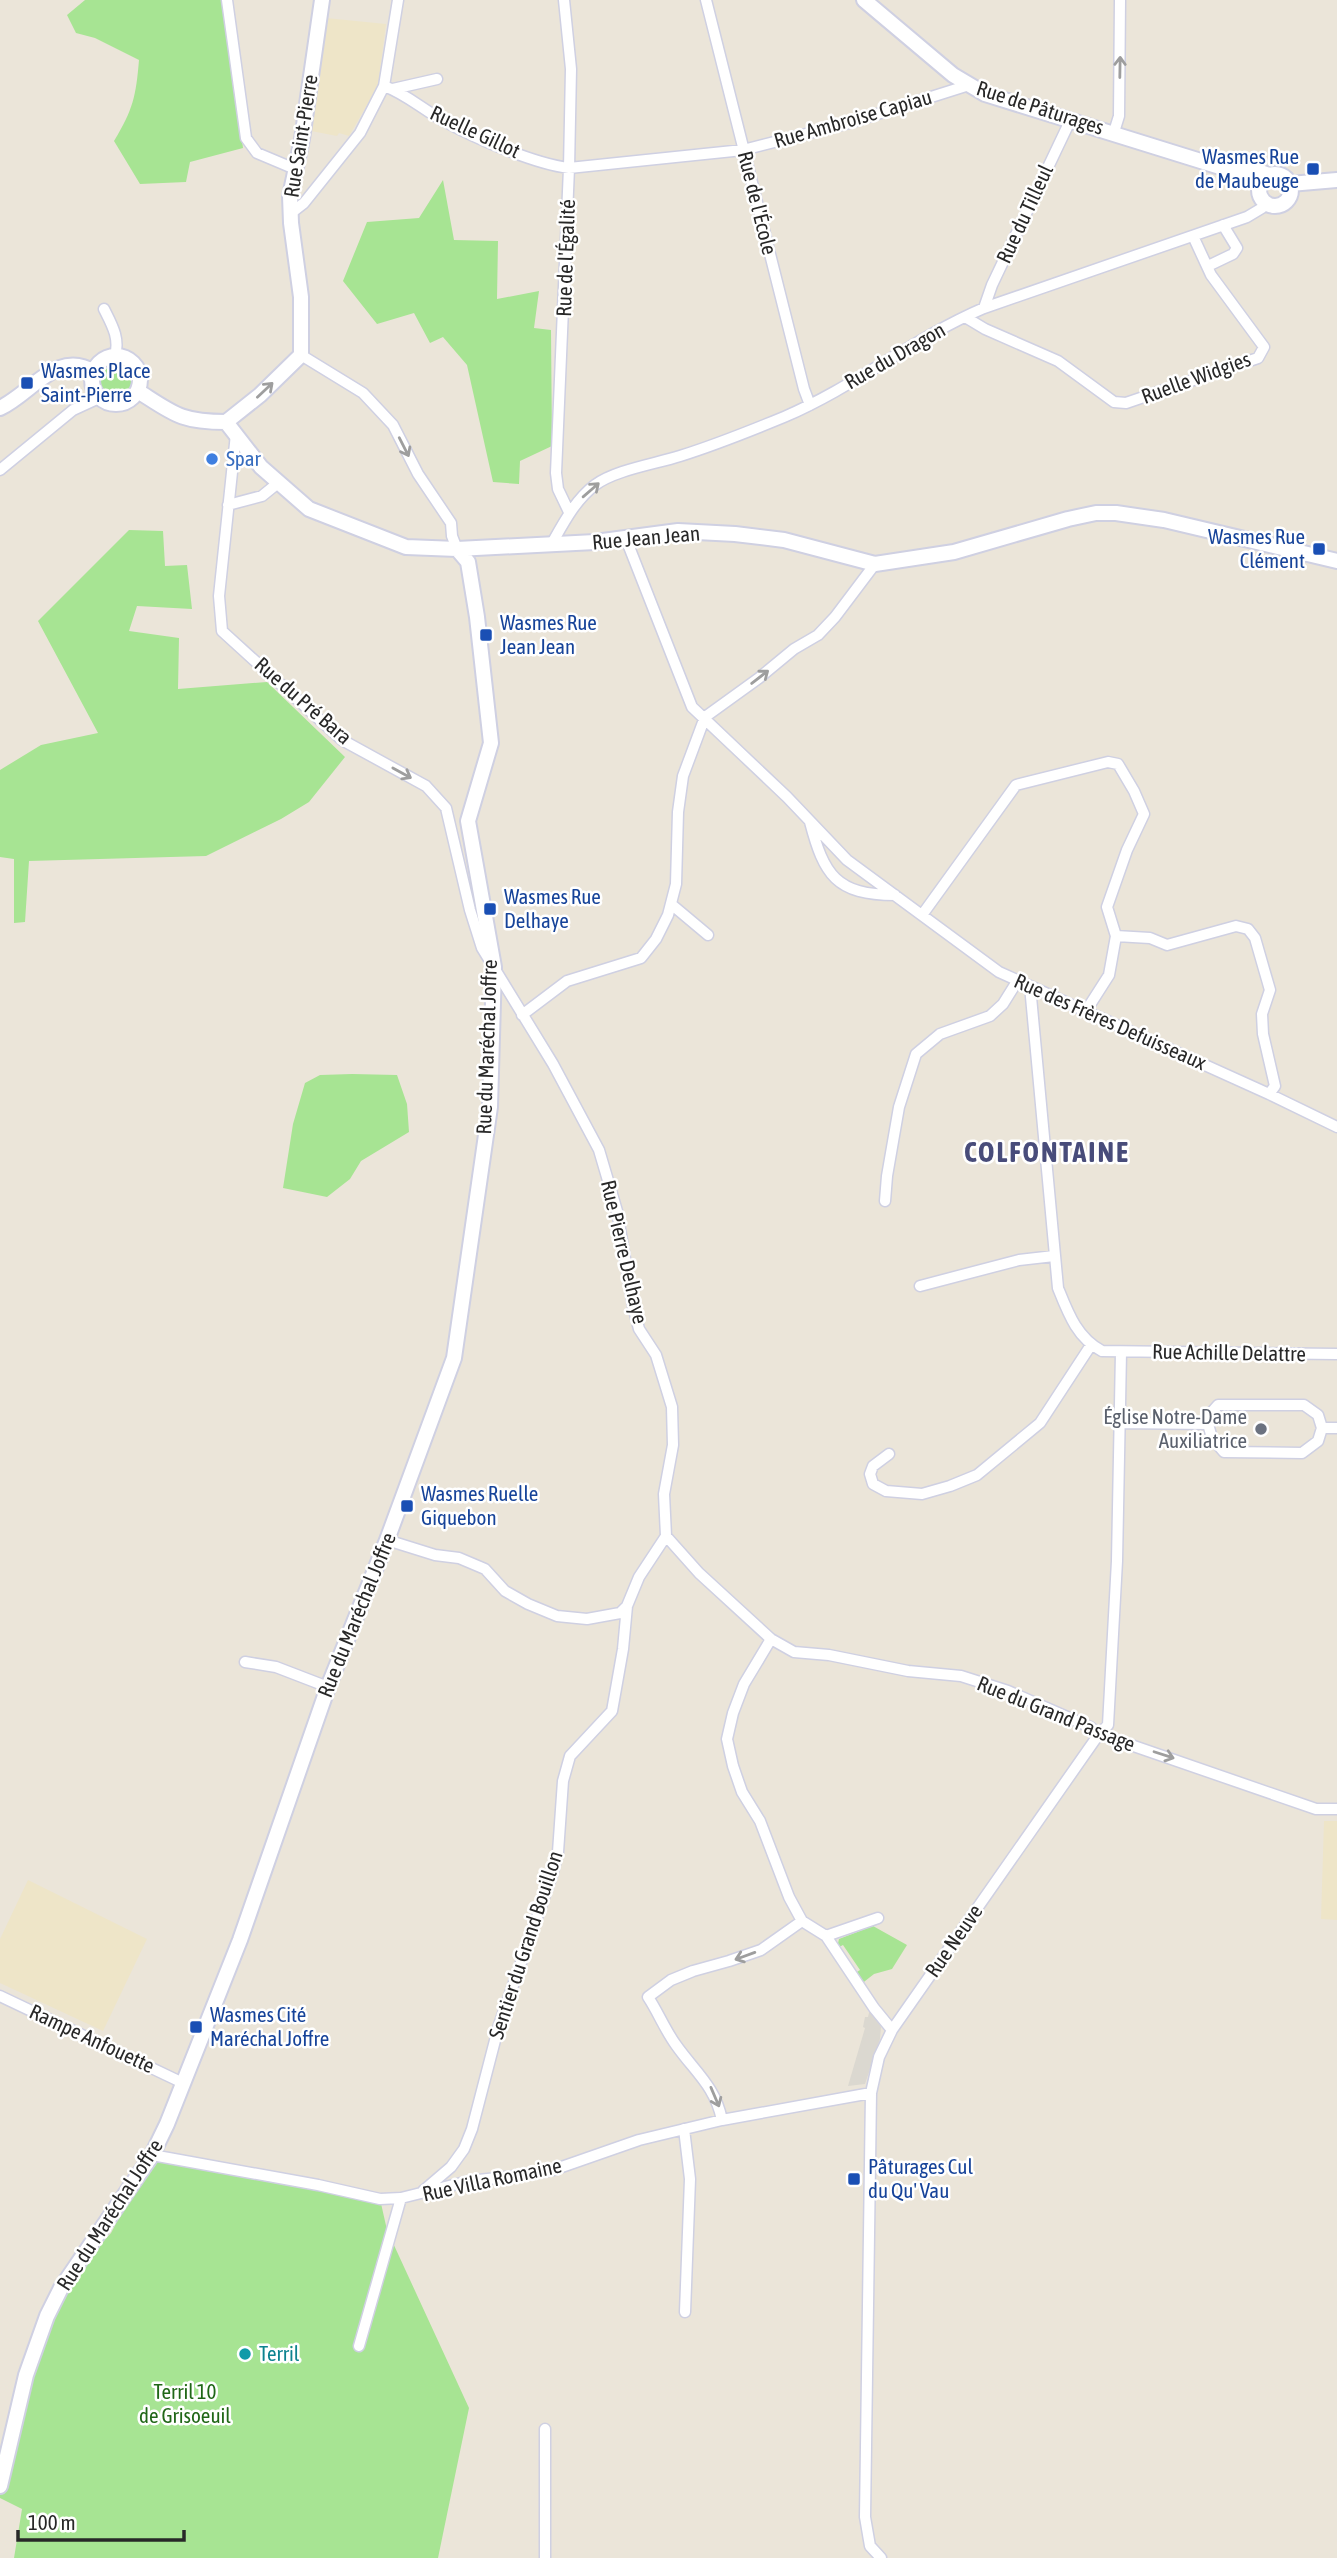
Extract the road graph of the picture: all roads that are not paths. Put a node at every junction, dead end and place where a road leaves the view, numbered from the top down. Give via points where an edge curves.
1 (227, 0) edge
2 (322, 0) edge
3 (398, 0) edge
4 (564, 0) edge
5 (706, 0) edge
6 (864, 0) edge
7 (1120, 0) edge
8 (437, 79) dead end
9 (969, 86) junction
10 (388, 87) junction
11 (1070, 121) junction
12 (1114, 132) junction
13 (743, 150) junction
14 (569, 167) junction
15 (295, 169) junction
16 (1337, 180) edge
17 (1266, 181) junction
18 (1290, 184) junction
19 (1266, 203) junction
20 (290, 210) junction
21 (1223, 225) junction
22 (1193, 236) junction
23 (1208, 266) junction
24 (984, 308) junction
25 (104, 309) dead end
26 (965, 317) junction
27 (301, 355) junction
28 (115, 356) junction
29 (94, 372) junction
30 (138, 391) junction
31 (99, 398) junction
32 (810, 405) junction
33 (0, 408) edge
34 (231, 427) junction
35 (0, 470) edge
36 (278, 483) junction
37 (228, 505) junction
38 (569, 512) junction
39 (626, 539) junction
40 (551, 545) junction
41 (457, 549) junction
42 (1337, 561) edge
43 (874, 564) junction
44 (705, 717) junction
45 (810, 821) junction
46 (895, 895) junction
47 (671, 904) junction
48 (922, 915) junction
49 (708, 935) dead end
50 (1116, 936) junction
51 (494, 967) junction
52 (1018, 980) junction
53 (1030, 986) junction
54 (1086, 1011) junction
55 (522, 1015) junction
56 (1269, 1094) junction
57 (1337, 1127) edge
58 (885, 1201) dead end
59 (1054, 1256) junction
60 (920, 1286) dead end
61 (1091, 1345) junction
62 (1121, 1352) junction
63 (1337, 1354) edge
64 (1119, 1423) junction
65 (1208, 1424) junction
66 (1337, 1428) edge
67 (1322, 1429) junction
68 (889, 1454) dead end
69 (666, 1536) junction
70 (387, 1540) junction
71 (627, 1606) junction
72 (771, 1639) junction
73 (245, 1662) dead end
74 (327, 1687) junction
75 (1099, 1734) junction
76 (1337, 1809) edge
77 (878, 1918) dead end
78 (802, 1921) junction
79 (826, 1936) junction
80 (0, 1996) edge
81 (892, 2030) junction
82 (183, 2083) junction
83 (871, 2093) junction
84 (723, 2120) junction
85 (684, 2129) junction
86 (152, 2155) junction
87 (417, 2195) junction
88 (401, 2198) junction
89 (685, 2312) dead end
90 (359, 2346) dead end
91 (545, 2429) dead end
92 (0, 2486) edge
93 (879, 2556) edge
94 (545, 2558) edge

1 - 15 street via 246,138 257,153
2 - 15 street, Rue Saint-Pierre
3 - 10 street
4 - 14 street, Rue de l'Égalité via 571,69
5 - 13 street, Rue de l'École
6 - 9 street, Rue de Pâturages
12 -> 7 street via 1119,117
8 - 10 street
9 - 11 street, Rue de Pâturages
9 - 13 street, Rue Ambroise Capiau
10 - 14 street, Ruelle Gillot via 446,122 549,166
10 - 20 street via 304,203
11 - 12 street, Rue de Pâturages
11 - 24 street, Rue du Tilleul
12 - 17 street, Rue de Pâturages
13 - 14 street, Rue Ambroise Capiau
13 - 32 street, Rue de l'École
14 - 38 street, Rue de l'Égalité via 556,473
15 - 20 street, Rue Saint-Pierre
16 - 18 street
17 - 18 street via 1281,176
17 - 19 street via 1261,197
18 - 19 street via 1285,202 1276,206
19 - 21 street, Rue du Dragon via 1252,215
20 - 27 street, Rue Saint-Pierre via 301,296
21 - 22 street, Rue du Dragon
21 - 23 street via 1237,248
22 - 23 street, Ruelle Widgies
22 - 24 street, Rue du Dragon
23 - 26 street, Ruelle Widgies via 1264,347 1258,358 1126,403 1114,402 1058,361
24 - 26 street, Rue du Dragon
25 - 28 street via 115,331
26 - 32 street, Rue du Dragon
34 -> 27 street
27 -> 41 street, Rue du Maréchal Joffre via 363,393 393,425 418,474 452,523
28 - 29 street via 102,361
28 - 30 street via 136,368
29 - 31 street
29 - 33 street via 78,364 54,369
30 - 31 street via 121,404
30 - 34 street via 185,419
31 - 35 street via 73,410
38 -> 32 street, Rue du Dragon via 596,484 614,476 735,436
34 - 36 street, Rue Jean Jean
34 - 37 street, Rue du Pré Bara
36 - 37 street via 262,496
36 - 41 street, Rue Jean Jean via 309,509 406,547
37 -> 51 street, Rue du Pré Bara via 219,596 222,631 342,740 426,786 446,808 470,910 482,948
38 - 40 street, Rue du Dragon
39 - 40 street, Rue Jean Jean
39 - 43 street, Rue Jean Jean via 678,531 735,534 784,540
39 - 44 street, Rue des Frères Defuisseaux via 692,707
40 - 41 street, Rue Jean Jean
41 - 51 street, Rue du Maréchal Joffre via 468,562 491,743 468,821
42 - 43 street via 1164,520 1096,513 954,552
44 -> 43 street via 818,635
44 - 45 street, Rue des Frères Defuisseaux
44 - 47 street via 683,776
45 - 46 street, Rue des Frères Defuisseaux via 847,860
45 - 46 street, Rue des Frères Defuisseaux via 825,868 846,887 869,895
46 - 48 street, Rue des Frères Defuisseaux
47 - 49 street
47 - 55 street via 656,939 641,958 568,981
48 - 50 street via 1016,785 1108,762 1118,764 1144,814 1107,907
48 - 52 street, Rue des Frères Defuisseaux via 999,972
50 - 54 street via 1109,975
50 - 56 street via 1150,938 1167,945 1236,926 1248,929 1255,938 1270,990 1262,1014 1275,1086
51 - 55 street, Rue Pierre Delhaye
51 - 70 street, Rue du Maréchal Joffre via 490,1107 454,1358
52 - 53 street, Rue des Frères Defuisseaux
52 - 58 street via 990,1016 940,1034 916,1054 899,1107
53 - 54 street, Rue des Frères Defuisseaux
53 - 59 street
54 - 56 street, Rue des Frères Defuisseaux
55 - 69 street, Rue Pierre Delhaye via 599,1150 617,1211 639,1329 666,1380 673,1445 664,1494
56 - 57 street, Rue des Frères Defuisseaux
59 - 60 street via 1019,1260
59 - 61 street via 1058,1288 1071,1320
61 - 62 street, Rue Achille Delattre
61 - 68 street via 1040,1423 977,1475 922,1494 886,1491 873,1484 870,1474
62 - 63 street, Rue Achille Delattre
62 - 64 street, Rue Neuve
64 - 65 street
64 - 75 street, Rue Neuve via 1108,1725
65 - 67 street via 1218,1405 1304,1405 1318,1415
65 - 67 street via 1224,1452 1302,1453 1318,1441
66 - 67 street
69 - 71 street, Sentier du Grand Bouillon via 639,1577
69 - 72 street
70 - 71 street via 485,1569 505,1591 557,1616 587,1619 620,1613
70 - 74 street, Rue du Maréchal Joffre
71 - 87 street, Sentier du Grand Bouillon via 612,1712 570,1756 553,1872 499,2025 472,2129 451,2167
72 - 75 street, Rue du Grand Passage via 794,1651 961,1676 1008,1691
72 - 78 street via 744,1684 727,1739 742,1792 760,1821
73 - 74 street via 276,1667
74 - 82 street, Rue du Maréchal Joffre via 250,1912
75 -> 76 street, Rue du Grand Passage via 1316,1809
75 - 81 street, Rue Neuve
77 - 79 street
78 - 79 street
78 -> 84 street via 761,1950 693,1970 648,1997 673,2042 710,2086
79 - 81 street
80 - 82 street, Rampe Anfouette
81 - 83 street, Rue Neuve via 879,2057
82 - 86 street, Rue du Maréchal Joffre
83 - 84 street, Rue Villa Romaine
83 - 93 street, Rue Neuve via 865,2517 870,2546
84 - 85 street, Rue Villa Romaine
85 - 87 street, Rue Villa Romaine via 553,2170 469,2181
85 - 89 street via 690,2179
86 - 88 street, Rue Villa Romaine via 380,2199
86 - 92 street, Rue du Maréchal Joffre via 61,2288 47,2316 26,2375
87 - 88 street, Rue Villa Romaine
88 - 90 street
91 - 94 street

